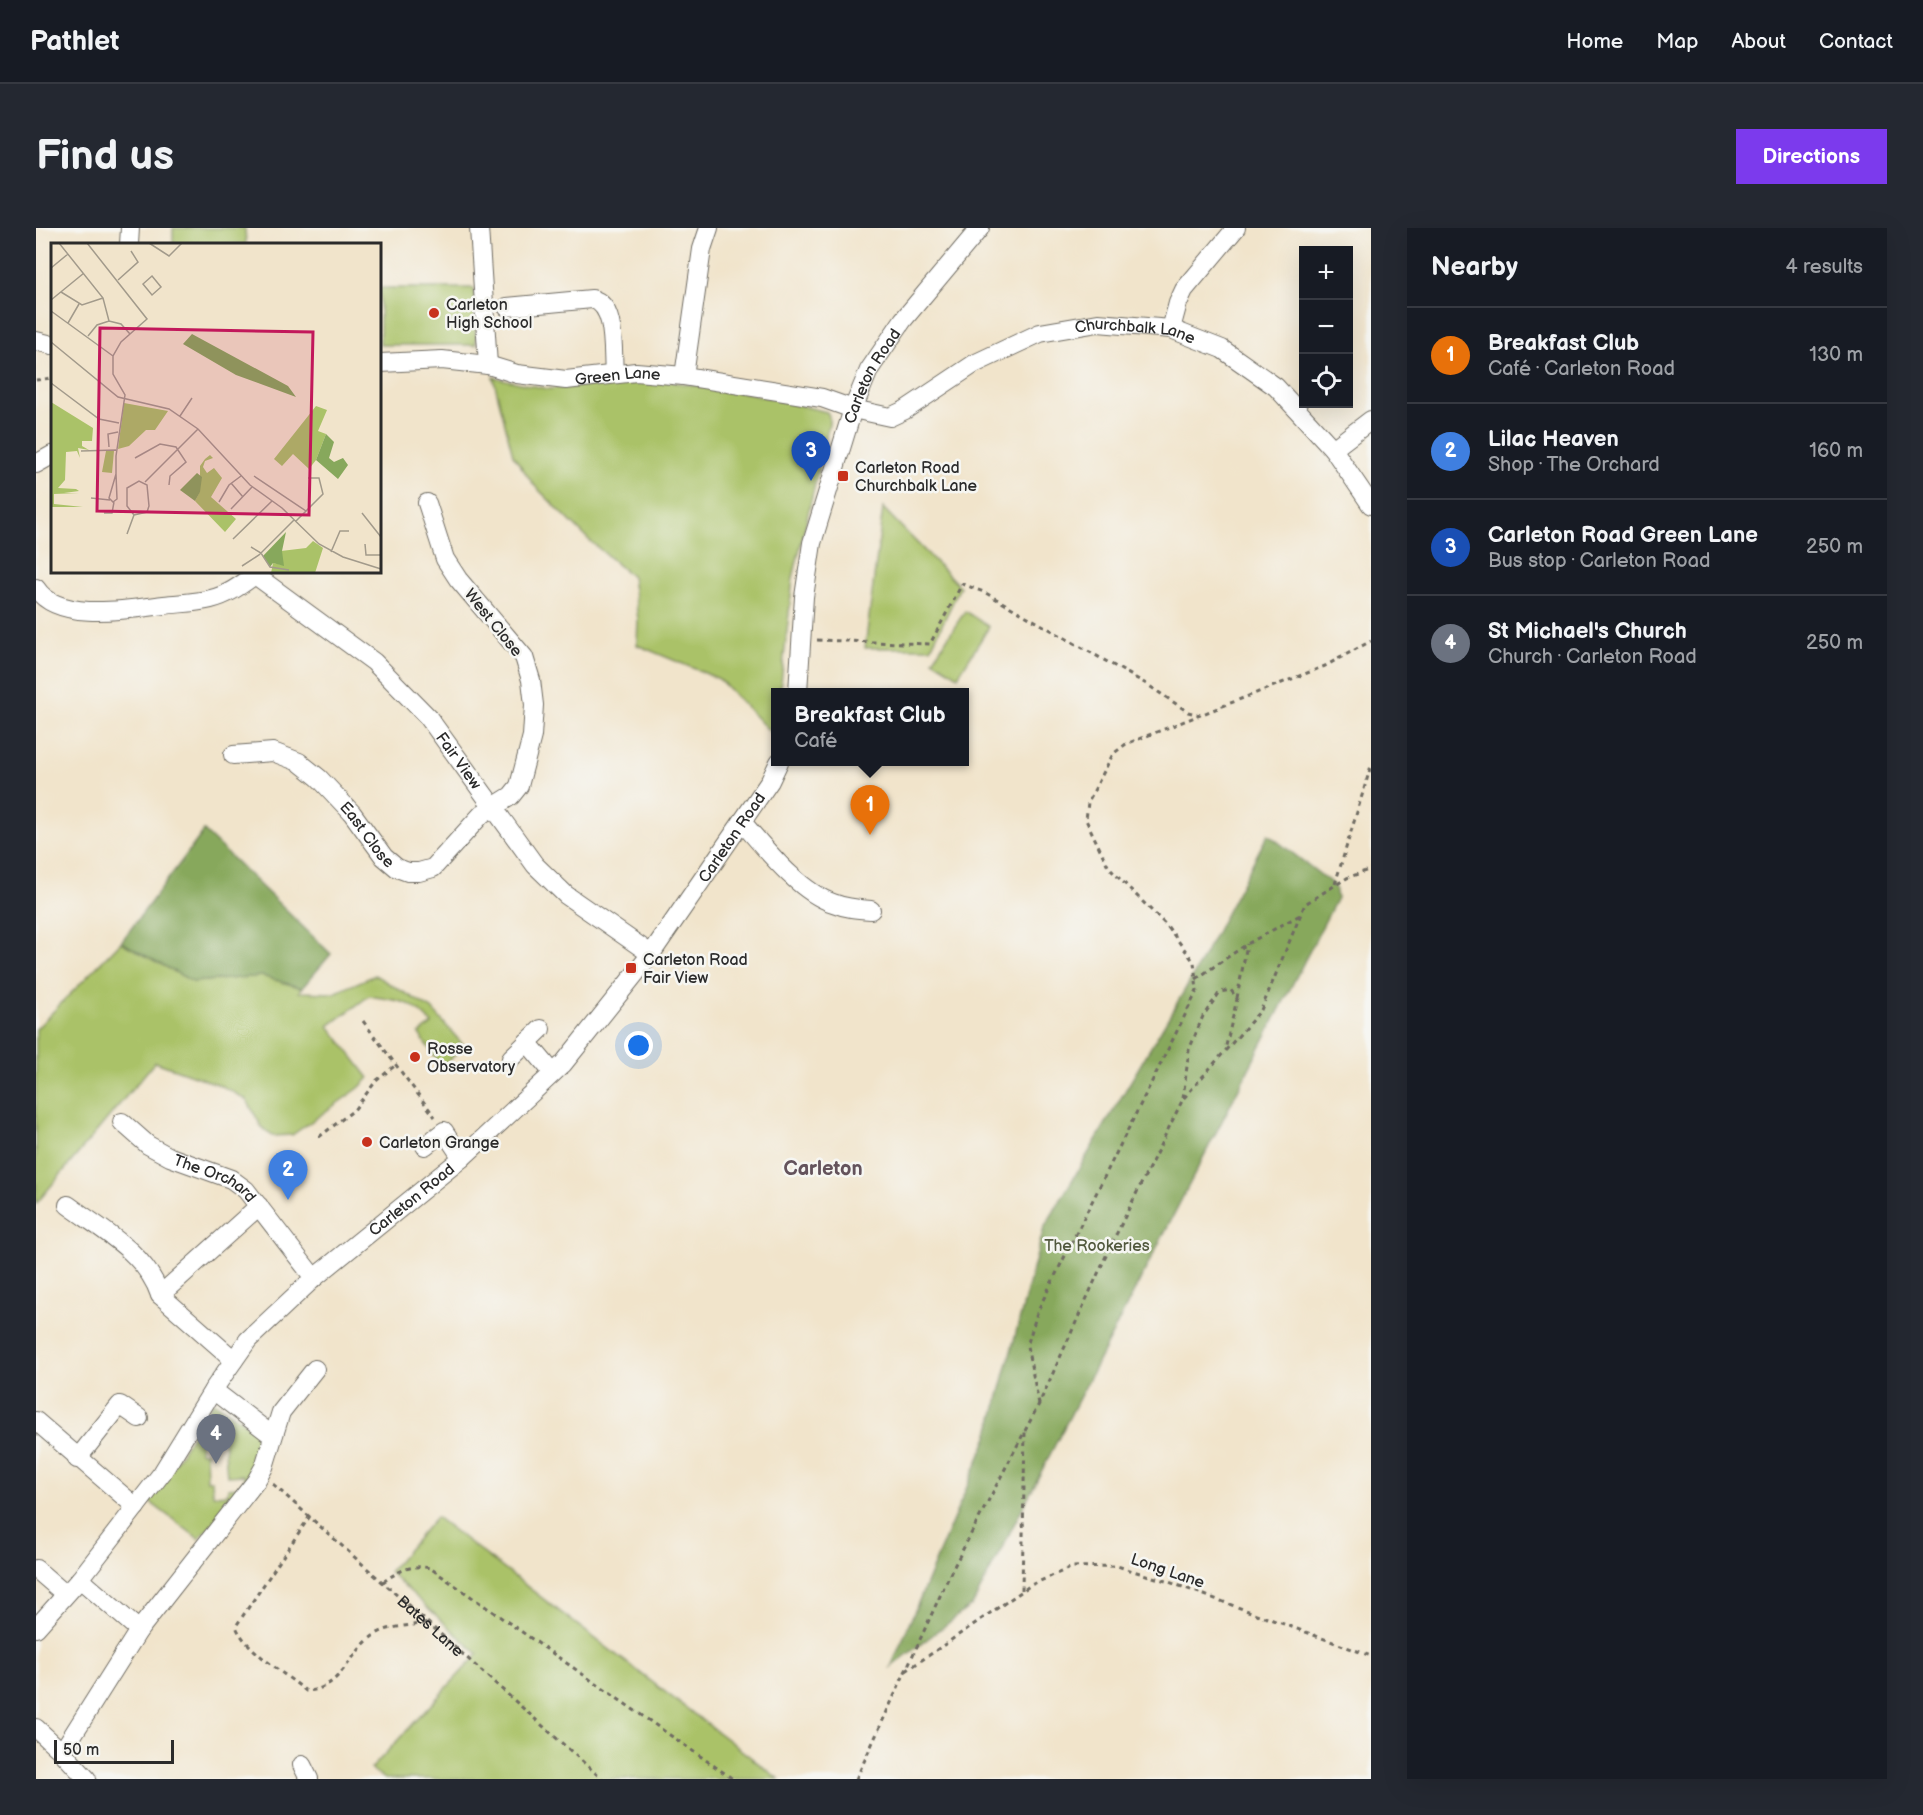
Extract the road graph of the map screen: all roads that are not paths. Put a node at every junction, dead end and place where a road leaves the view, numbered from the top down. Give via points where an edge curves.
1 (130, 228) edge
2 (479, 228) edge
3 (709, 228) edge
4 (980, 228) edge
5 (1236, 228) edge
6 (129, 243) edge
7 (507, 307) dead end
8 (1171, 329) junction
9 (36, 341) edge
10 (51, 345) edge
11 (381, 363) edge
12 (488, 365) junction
13 (614, 374) junction
14 (684, 376) junction
15 (853, 409) junction
16 (1371, 420) edge
17 (1333, 449) junction
18 (51, 456) edge
19 (36, 464) edge
20 (427, 503) dead end
21 (1371, 505) edge
22 (255, 573) edge
23 (36, 588) edge
24 (798, 688) edge
25 (233, 755) dead end
26 (777, 766) edge
27 (495, 807) junction
28 (742, 822) junction
29 (871, 910) dead end
30 (651, 954) junction
31 (541, 1029) dead end
32 (527, 1042) junction
33 (511, 1058) dead end
34 (553, 1073) junction
35 (122, 1122) dead end
36 (425, 1146) dead end
37 (462, 1158) junction
38 (68, 1205) dead end
39 (259, 1206) junction
40 (314, 1278) junction
41 (160, 1295) junction
42 (234, 1360) junction
43 (315, 1369) dead end
44 (213, 1390) junction
45 (139, 1418) dead end
46 (36, 1421) edge
47 (273, 1436) junction
48 (77, 1459) junction
49 (136, 1507) junction
50 (36, 1569) edge
51 (80, 1579) junction
52 (65, 1594) junction
53 (36, 1628) edge
54 (139, 1630) junction
55 (36, 1728) edge
56 (62, 1752) junction
57 (87, 1779) edge

1 - 6 street
2 - 12 street
3 - 14 street via 702,249
4 - 15 street, Carleton Road via 903,320 869,370
5 - 8 street via 1184,290
7 - 13 street via 599,301 610,319
8 - 15 street, Churchbalk Lane via 1098,322 1040,333 974,364 890,417
8 - 17 street, Churchbalk Lane via 1222,350 1276,387
9 - 10 street
11 - 12 street, Green Lane via 442,360
12 - 13 street, Green Lane via 517,374 566,380
13 - 14 street, Green Lane
14 - 15 street, Green Lane via 822,398
15 - 24 street, Carleton Road via 812,543
16 - 17 street
17 - 21 street, Churchbalk Lane
18 - 19 street
20 - 27 street, West Close via 445,559 524,657 531,680 532,736 519,786
22 - 23 street, Fair View via 237,589 210,600 107,612 55,604
22 - 27 street, Fair View via 374,662 428,717
25 - 27 street, East Close via 273,752 299,762 352,813 384,857 408,872 433,868 482,814
26 - 28 street, Carleton Road
27 - 30 street, Fair View via 535,865 566,896
28 - 29 street via 778,862 816,894 831,903
28 - 30 street, Carleton Road
30 - 34 street, Carleton Road
31 - 32 street
32 - 33 street
32 - 34 street
34 - 37 street, Carleton Road
35 - 39 street, The Orchard via 148,1145 170,1157 231,1179
36 - 37 street via 444,1131
37 - 40 street, Carleton Road
38 - 41 street via 147,1268
39 - 40 street, The Orchard
39 - 41 street
40 - 42 street, Carleton Road via 248,1340
41 - 42 street
42 - 44 street, Carleton Road
43 - 47 street via 281,1412
44 - 47 street
44 - 49 street, Carleton Road via 162,1473
45 - 48 street via 120,1405
46 - 48 street
47 - 54 street via 256,1480
48 - 49 street
49 - 51 street, Carleton Road
50 - 52 street
51 - 52 street, Carleton Road
51 - 54 street
52 - 53 street, Carleton Road
54 - 56 street
55 - 56 street
56 - 57 street

